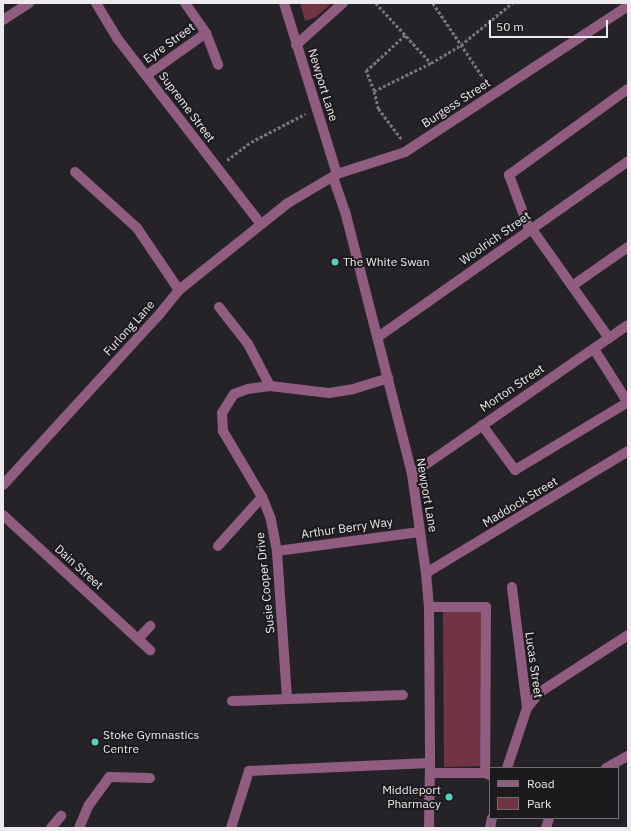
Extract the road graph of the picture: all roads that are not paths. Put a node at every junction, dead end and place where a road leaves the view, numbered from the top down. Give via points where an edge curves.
1 (29, 3) edge
2 (96, 3) edge
3 (185, 3) edge
4 (284, 3) edge
5 (343, 3) edge
6 (628, 6) edge
7 (3, 20) edge
8 (206, 32) junction
9 (296, 45) junction
10 (218, 65) dead end
11 (147, 75) junction
12 (628, 89) edge
13 (628, 161) edge
14 (75, 172) dead end
15 (335, 175) junction
16 (288, 203) joint
17 (261, 224) junction
18 (530, 229) junction
19 (628, 247) edge
20 (572, 286) junction
21 (179, 290) junction
22 (219, 307) dead end
23 (628, 324) edge
24 (378, 337) junction
25 (609, 338) junction
26 (594, 349) junction
27 (388, 378) junction
28 (270, 386) junction
29 (628, 403) edge
30 (482, 425) junction
31 (628, 451) edge
32 (412, 474) junction
33 (3, 485) edge
34 (262, 497) junction
35 (3, 515) edge
36 (420, 532) junction
37 (218, 546) dead end
38 (277, 551) junction
39 (426, 573) junction
40 (512, 587) dead end
41 (429, 607) junction
42 (150, 626) dead end
43 (628, 635) edge
44 (138, 639) junction
45 (150, 650) dead end
46 (404, 695) dead end
47 (287, 698) junction
48 (232, 701) dead end
49 (527, 708) junction
50 (628, 756) edge
51 (507, 767) edge
52 (608, 767) edge
53 (430, 768) junction
54 (488, 774) edge
55 (150, 778) dead end
56 (61, 816) dead end
57 (51, 828) edge
58 (79, 828) edge
59 (231, 828) edge
60 (428, 828) edge

1 - 7 street
2 - 11 street, Supreme Street via 117,38
3 - 8 street, Eyre Street
4 - 9 street, Newport Lane
5 - 9 street
6 - 15 street, Burgess Street via 408,150
8 - 10 street, Eyre Street
8 - 11 street, Eyre Street
9 - 15 street, Newport Lane
11 - 17 street, Supreme Street
12 - 18 street via 509,175
13 - 18 street, Woolrich Street
14 - 21 street via 137,228
15 - 16 street, Burgess Street
15 - 24 street, Newport Lane
16 - 17 street, Furlong Lane
17 - 21 street, Furlong Lane
18 - 20 street
18 - 24 street, Woolrich Street
19 - 20 street
20 - 25 street
21 - 33 street, Furlong Lane
22 - 28 street via 248,344
23 - 25 street, Morton Street
24 - 27 street, Newport Lane
25 - 26 street, Morton Street
26 - 29 street
26 - 30 street, Morton Street
27 - 28 street, Susie Cooper Drive via 353,390 329,393
27 - 32 street, Newport Lane
28 - 34 street, Susie Cooper Drive via 234,394 222,414 223,431
29 - 30 street via 515,470
30 - 32 street, Morton Street
31 - 39 street, Maddock Street
32 - 36 street, Newport Lane
34 - 37 street
34 - 38 street, Susie Cooper Drive via 271,519
35 - 44 street, Dain Street
36 - 38 street, Arthur Berry Way
36 - 39 street, Newport Lane
38 - 47 street, Susie Cooper Drive
39 - 41 street, Newport Lane
40 - 49 street, Lucas Street
41 - 53 street, Newport Lane
41 - 54 street via 486,607
42 - 44 street
43 - 49 street via 540,692
44 - 45 street, Dain Street
46 - 47 street
47 - 48 street
49 - 51 street, Lucas Street
50 - 52 street
53 - 54 street
53 - 59 street via 249,771
53 - 60 street, Newport Lane
55 - 58 street via 109,777 89,805
56 - 57 street

